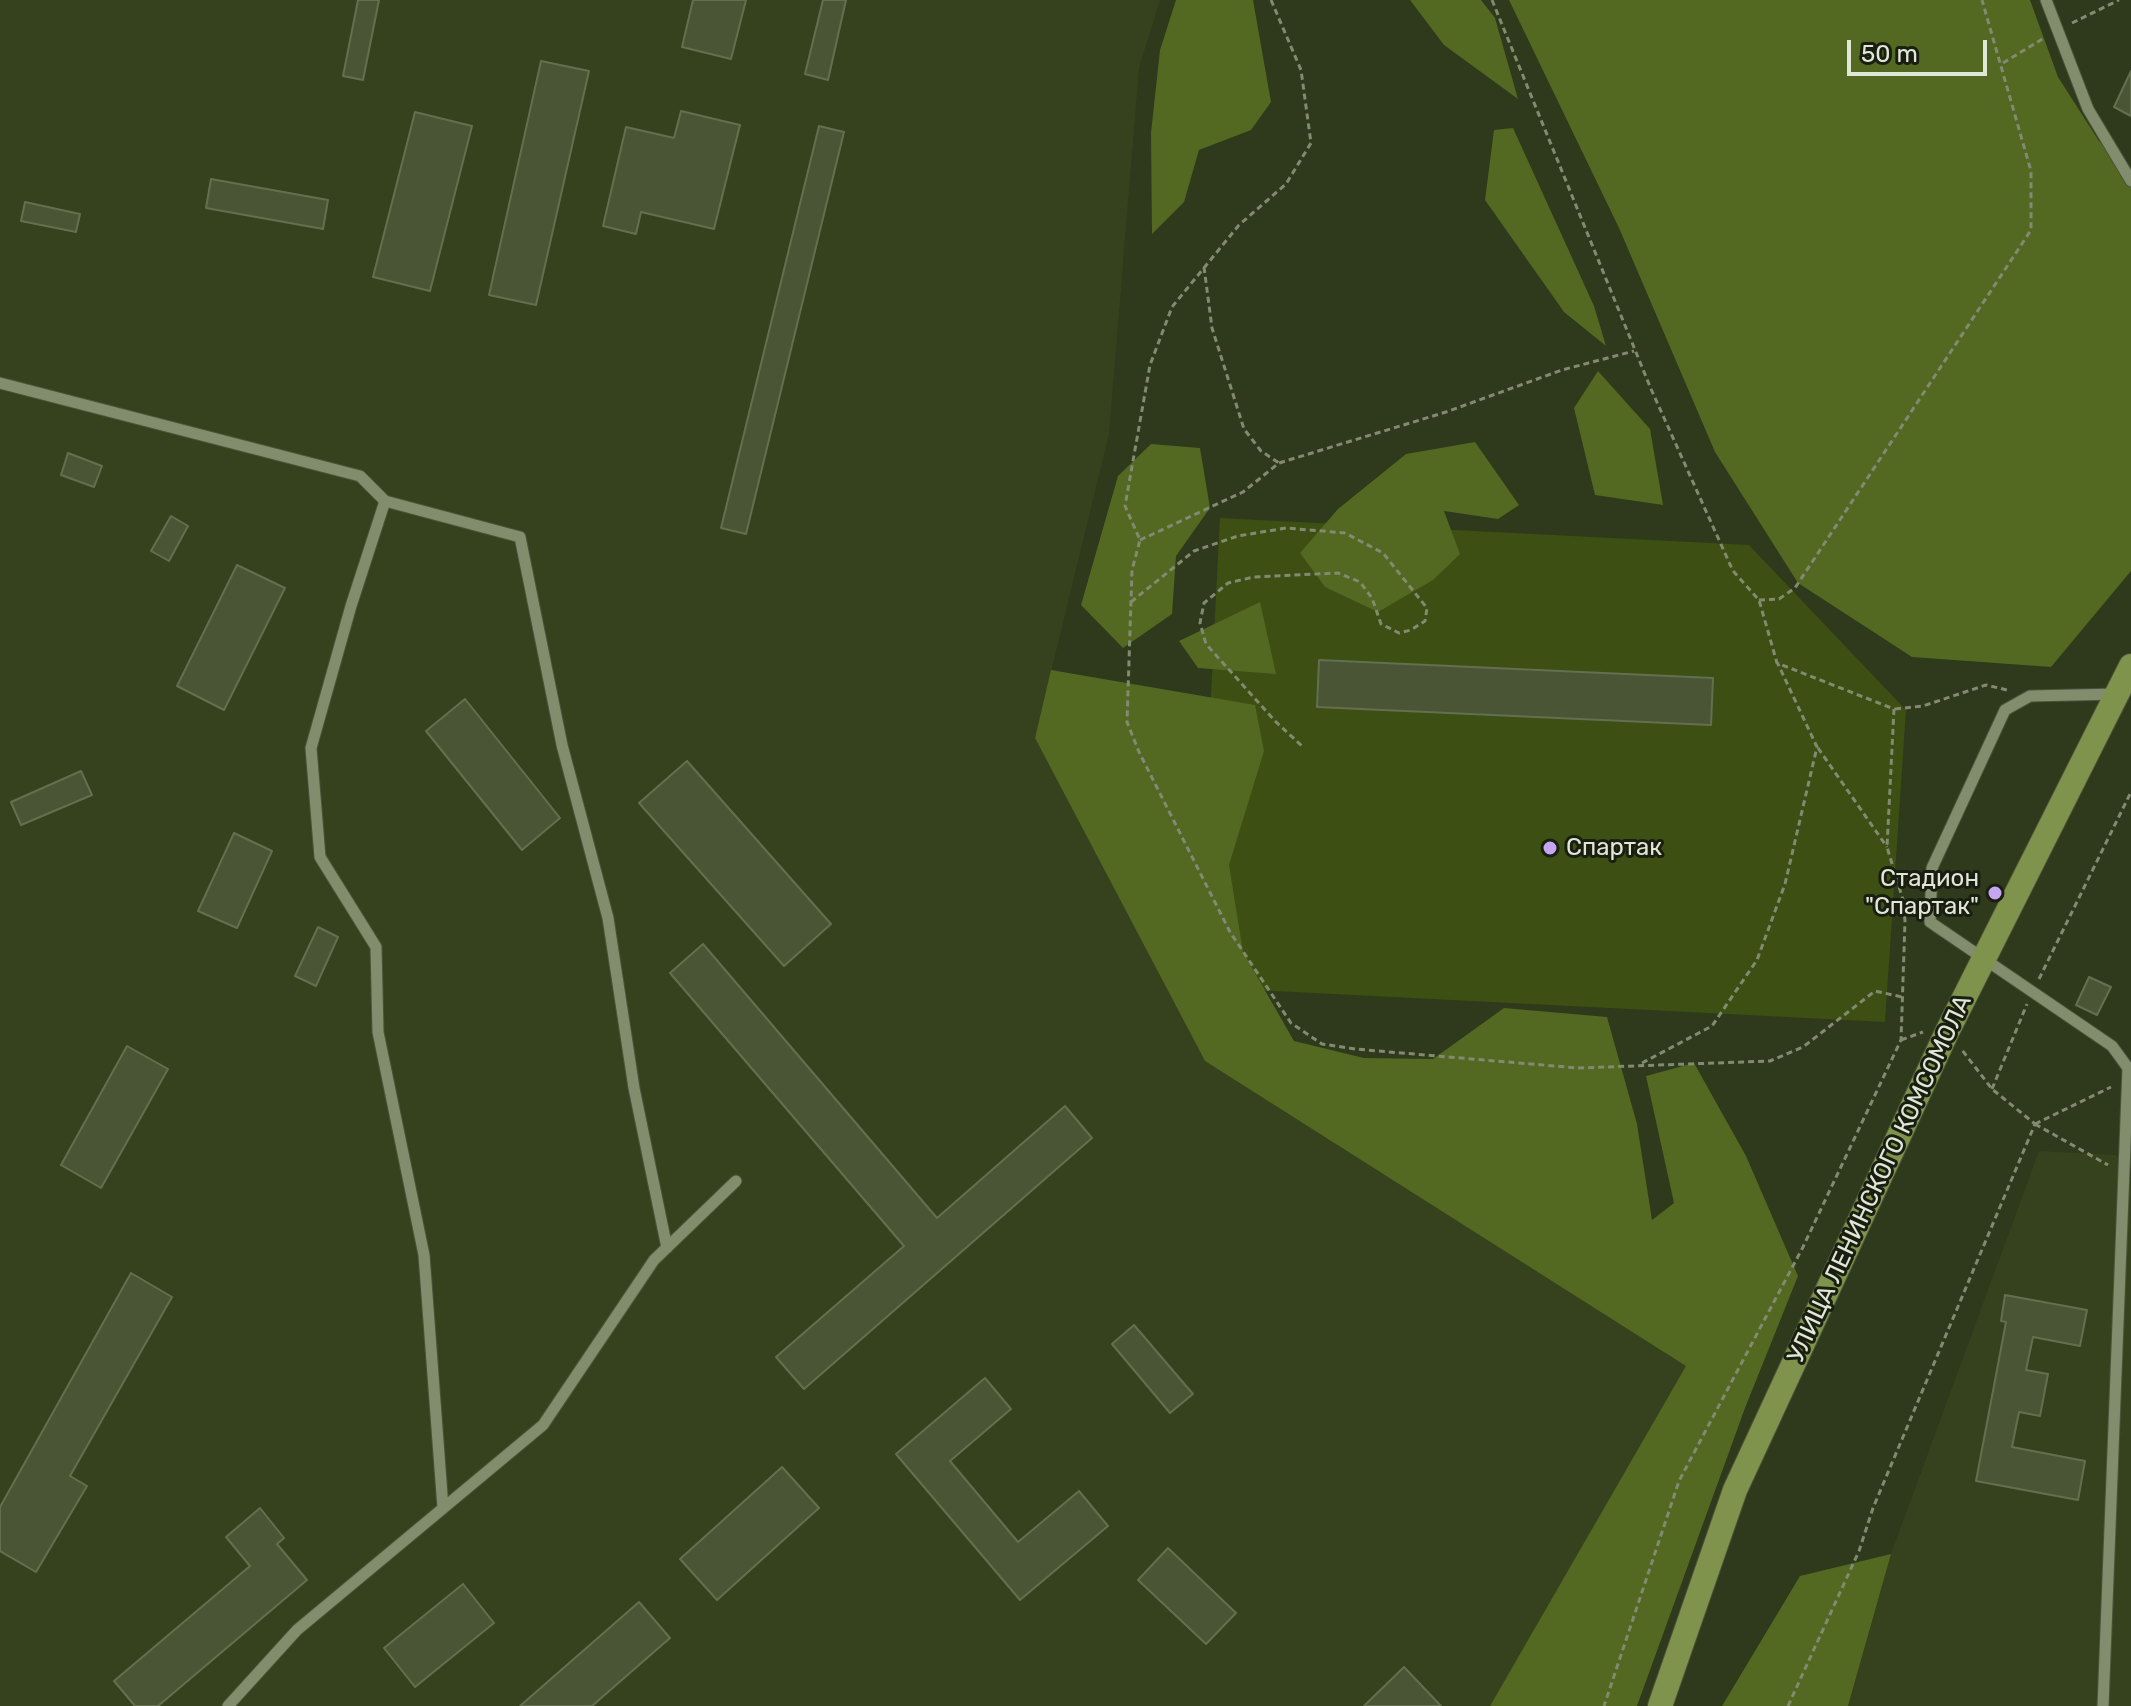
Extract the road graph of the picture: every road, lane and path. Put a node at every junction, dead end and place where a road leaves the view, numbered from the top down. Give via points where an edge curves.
1 (1271, 0) edge
2 (1492, 0) edge
3 (1982, 0) edge
4 (2046, 0) edge
5 (2131, 181) edge
6 (1204, 267) junction
7 (1635, 350) junction
8 (0, 383) edge
9 (1279, 463) junction
10 (385, 501) junction
11 (1140, 540) junction
12 (1759, 600) junction
13 (1131, 602) junction
14 (1777, 663) junction
15 (2131, 666) edge
16 (2119, 694) junction
17 (2030, 696) junction
18 (1894, 709) junction
19 (1303, 747) dead end
20 (1817, 747) junction
21 (2131, 792) edge
22 (1887, 847) junction
23 (1905, 921) junction
24 (1914, 926) dead end
25 (1983, 960) junction
26 (2032, 993) junction
27 (1902, 997) junction
28 (1947, 1032) junction
29 (1901, 1040) junction
30 (1639, 1065) junction
31 (2127, 1079) junction
32 (1992, 1089) junction
33 (2035, 1124) junction
34 (2120, 1171) dead end
35 (736, 1181) dead end
36 (667, 1248) junction
37 (443, 1508) junction
38 (228, 1706) edge
39 (1604, 1706) edge
40 (1660, 1706) edge
41 (1788, 1706) edge
42 (2103, 1706) edge

1 - 6 path via 1301,70 1311,143 1286,184 1239,225
2 - 7 path
3 - 12 path via 2031,171 2031,230 1795,588 1779,599
4 - 5 lane via 2088,109
6 - 9 path via 1212,328 1244,429
6 - 11 path via 1172,307 1150,365 1125,506
7 - 9 path
7 - 12 path via 1733,571
8 - 10 lane via 360,476
9 - 11 path via 1243,492
10 - 36 lane via 520,537 562,745 608,918 634,1088
10 - 37 lane via 311,748 320,857 376,947 378,1032 424,1255
11 - 13 path
12 - 14 path
13 - 19 path via 1194,551 1238,536 1286,528 1345,533 1383,553 1427,608 1425,621 1411,630 1399,633 1381,624 1360,582 1338,573 1254,577 1228,583 1204,603 1200,623 1206,644
13 - 30 path via 1127,722 1230,932 1291,1023 1322,1044 1355,1049 1578,1068
14 - 18 path
14 - 20 path
15 - 16 main road, УЛИЦА ЛЕНИНСКОГО КОМСОМОЛА
16 - 17 lane
16 - 25 main road, УЛИЦА ЛЕНИНСКОГО КОМСОМОЛА
17 - 18 path via 1986,685 1923,706
17 - 25 lane via 2005,710 1932,868 1930,922
18 - 22 path
20 - 22 path
20 - 30 path via 1785,884 1757,960 1712,1026
21 - 26 path
22 - 23 path
23 - 24 path
23 - 27 path
25 - 26 lane
25 - 28 main road, УЛИЦА ЛЕНИНСКОГО КОМСОМОЛА
26 - 31 lane via 2112,1046 2128,1068
26 - 32 path
27 - 29 path
27 - 30 path via 1875,991 1803,1047 1770,1061
28 - 29 path via 1934,1028
28 - 32 path
28 - 40 main road, УЛИЦА ЛЕНИНСКОГО КОМСОМОЛА via 1735,1490
29 - 39 path via 1803,1247 1679,1481
31 - 33 path
31 - 42 lane
32 - 33 path
33 - 34 path
33 - 41 path via 1859,1551
35 - 36 lane
36 - 37 lane via 543,1425
37 - 38 lane via 297,1630

